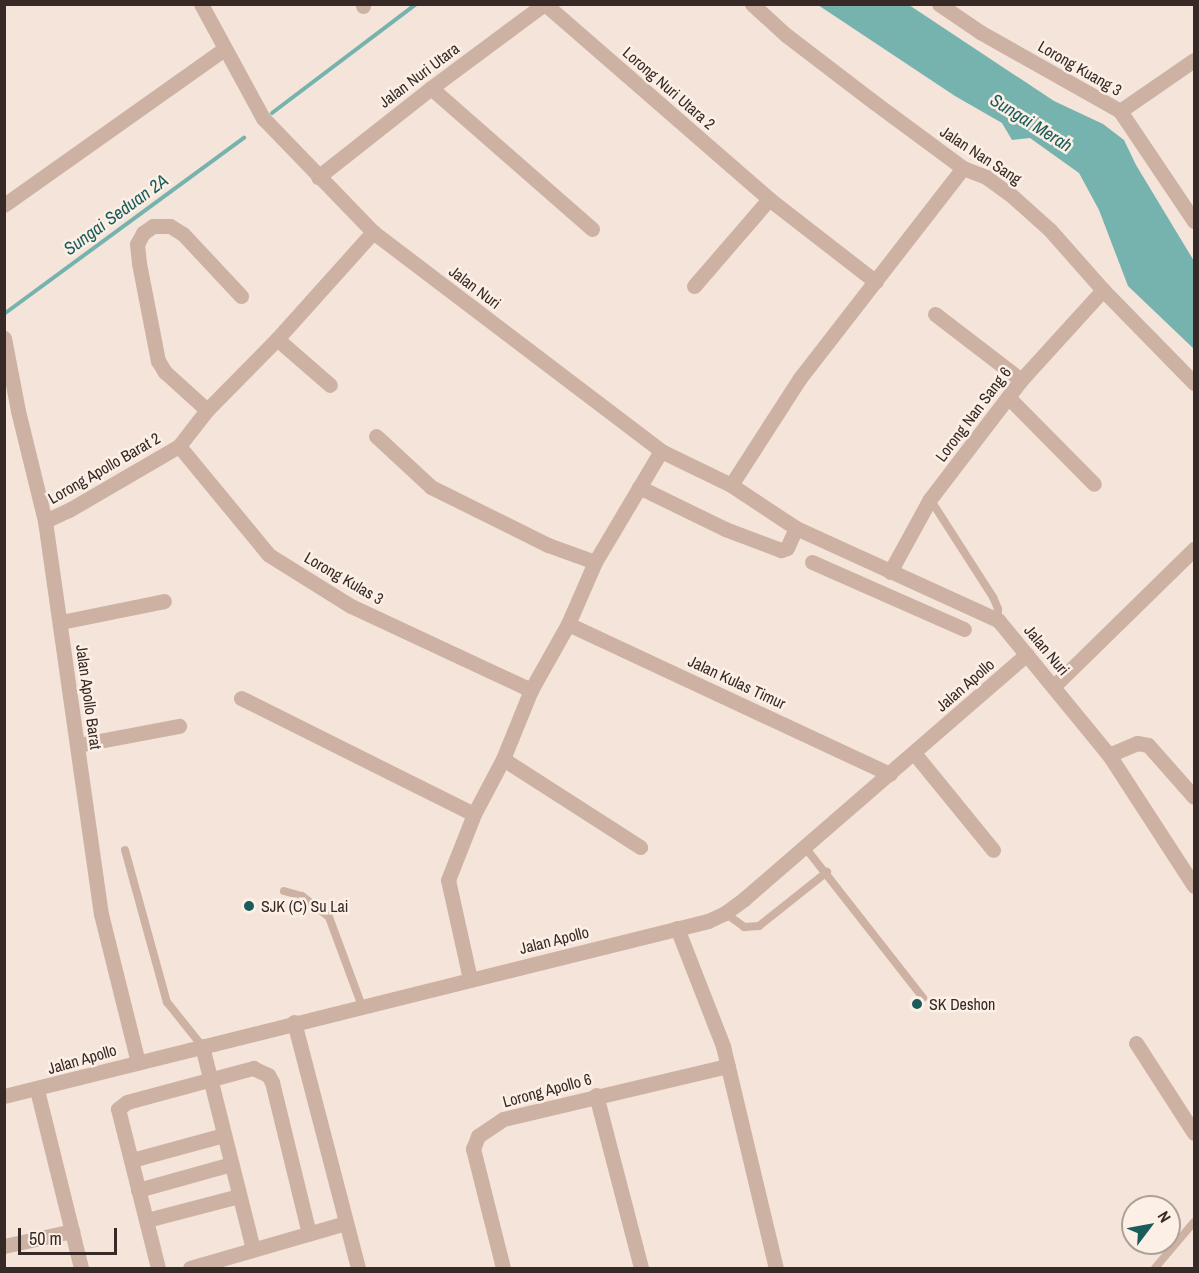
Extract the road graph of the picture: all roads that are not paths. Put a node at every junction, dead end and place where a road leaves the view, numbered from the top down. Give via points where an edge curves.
1 (201, 4) edge
2 (545, 4) edge
3 (752, 4) edge
4 (939, 4) edge
5 (224, 49) junction
6 (1194, 60) edge
7 (431, 88) junction
8 (1120, 111) junction
9 (963, 168) junction
10 (318, 177) junction
11 (768, 200) junction
12 (4, 205) edge
13 (1194, 221) edge
14 (592, 229) dead end
15 (373, 232) junction
16 (876, 282) junction
17 (694, 286) dead end
18 (1103, 290) junction
19 (241, 296) dead end
20 (935, 314) dead end
21 (4, 338) edge
22 (277, 339) junction
23 (1021, 380) junction
24 (1194, 383) edge
25 (330, 385) dead end
26 (1008, 397) junction
27 (207, 410) junction
28 (11, 411) edge
29 (376, 436) dead end
30 (179, 446) junction
31 (661, 452) junction
32 (1094, 484) dead end
33 (731, 485) junction
34 (639, 487) junction
35 (930, 499) junction
36 (45, 521) junction
37 (796, 528) junction
38 (1194, 549) edge
39 (846, 552) junction
40 (595, 562) junction
41 (812, 562) dead end
42 (890, 572) junction
43 (835, 573) junction
44 (947, 596) junction
45 (164, 601) dead end
46 (938, 616) junction
47 (998, 620) junction
48 (60, 622) junction
49 (568, 624) junction
50 (964, 629) dead end
51 (1027, 654) junction
52 (1054, 686) junction
53 (531, 690) junction
54 (241, 698) dead end
55 (179, 726) dead end
56 (78, 745) junction
57 (914, 753) junction
58 (1109, 755) junction
59 (503, 759) junction
60 (890, 774) junction
61 (1194, 797) edge
62 (474, 814) junction
63 (804, 846) junction
64 (640, 847) dead end
65 (125, 850) dead end
66 (993, 850) dead end
67 (826, 872) junction
68 (1194, 886) edge
69 (284, 891) dead end
70 (725, 913) junction
71 (677, 928) junction
72 (470, 980) junction
73 (923, 998) dead end
74 (362, 1006) junction
75 (294, 1022) junction
76 (1136, 1043) dead end
77 (202, 1046) junction
78 (138, 1062) junction
79 (728, 1066) junction
80 (210, 1079) junction
81 (37, 1090) junction
82 (596, 1095) junction
83 (4, 1096) edge
84 (1194, 1133) edge
85 (224, 1135) junction
86 (132, 1160) junction
87 (231, 1164) junction
88 (138, 1190) junction
89 (239, 1196) junction
90 (147, 1220) junction
91 (1194, 1222) edge
92 (346, 1223) junction
93 (72, 1231) junction
94 (309, 1234) junction
95 (4, 1246) edge
96 (252, 1249) junction
97 (81, 1269) edge
98 (158, 1269) edge
99 (190, 1269) edge
100 (358, 1269) edge
101 (503, 1269) edge
102 (641, 1269) edge
103 (776, 1269) edge
104 (1155, 1269) edge

1 - 5 street, Jalan Nuri
2 - 7 street, Jalan Nuri Utara
2 - 11 street, Lorong Nuri Utara 2
3 - 9 street, Jalan Nan Sang via 786,35
4 - 8 street, Lorong Kuang 3 via 980,32
5 - 10 street, Jalan Nuri via 263,118
5 - 12 street
6 - 8 street
7 - 10 street, Jalan Nuri Utara
7 - 14 street
8 - 13 street, Lorong Kuang 3
9 - 16 street
9 - 18 street, Jalan Nan Sang via 986,177 1011,195 1050,230
10 - 15 street, Jalan Nuri
11 - 16 street, Lorong Nuri Utara 2
11 - 17 street
15 - 22 street, Lorong Apollo Barat 2
15 - 31 street, Jalan Nuri
16 - 33 street via 800,378
18 - 23 street, Lorong Nan Sang 6
18 - 24 street, Jalan Nan Sang
19 - 27 street via 183,234 170,226 153,226 143,233 137,244 139,263 158,362
20 - 23 street
21 - 28 street, Jalan Apollo Barat
22 - 25 street
22 - 27 street, Lorong Apollo Barat 2
23 - 26 street, Lorong Nan Sang 6
26 - 32 street
26 - 35 street, Lorong Nan Sang 6
27 - 30 street, Lorong Apollo Barat 2
28 - 36 street, Jalan Apollo Barat
29 - 40 street via 431,487 548,545
30 - 36 street, Lorong Apollo Barat 2
30 - 53 street, Lorong Kulas 3 via 269,555 351,606
31 - 33 street, Jalan Nuri
31 - 34 street
33 - 37 street, Jalan Nuri
34 - 37 street via 725,529 781,550 787,548
34 - 40 street
35 - 42 street, Lorong Nan Sang 6
35 - 47 lane via 993,597
36 - 48 street, Jalan Apollo Barat
37 - 39 street, Jalan Nuri
38 - 52 street
39 - 42 street, Jalan Nuri
39 - 43 street
40 - 49 street
41 - 43 street
42 - 44 street, Jalan Nuri
43 - 46 street
44 - 46 street
44 - 47 street, Jalan Nuri
45 - 48 street
46 - 50 street
47 - 51 street, Jalan Nuri
48 - 56 street, Jalan Apollo Barat
49 - 53 street
49 - 60 street, Jalan Kulas Timur
51 - 52 street, Jalan Nuri
51 - 57 street, Jalan Apollo
52 - 58 street, Jalan Nuri
53 - 59 street
54 - 62 street
55 - 56 street
56 - 78 street, Jalan Apollo Barat via 101,914
57 - 60 street, Jalan Apollo
57 - 66 street
58 - 61 street via 1137,743 1148,744
58 - 68 street, Jalan Nuri
59 - 62 street
59 - 64 street
60 - 63 street, Jalan Apollo
62 - 72 street via 448,880
63 - 67 lane
63 - 70 street, Jalan Apollo
65 - 77 lane via 167,1002
67 - 70 lane via 759,926 744,927
67 - 73 lane
69 - 74 lane via 302,896 329,917
70 - 71 street, Jalan Apollo
71 - 72 street, Jalan Apollo
71 - 79 street
72 - 74 street, Jalan Apollo
74 - 75 street, Jalan Apollo
75 - 77 street, Jalan Apollo
75 - 92 street
76 - 84 street
77 - 78 street, Jalan Apollo
77 - 80 street
78 - 81 street, Jalan Apollo
79 - 82 street, Lorong Apollo 6
79 - 103 street
80 - 85 street
80 - 86 street via 120,1106 118,1113
80 - 94 street via 253,1068 268,1075
81 - 83 street, Jalan Apollo
81 - 93 street
82 - 101 street, Lorong Apollo 6 via 503,1119 478,1136 473,1149
82 - 102 street
85 - 86 street
85 - 87 street
86 - 88 street
87 - 88 street
87 - 89 street
88 - 90 street
89 - 90 street
89 - 96 street
90 - 98 street
91 - 104 lane
92 - 94 street
92 - 100 street
93 - 95 street
93 - 97 street
94 - 96 street
96 - 99 street

